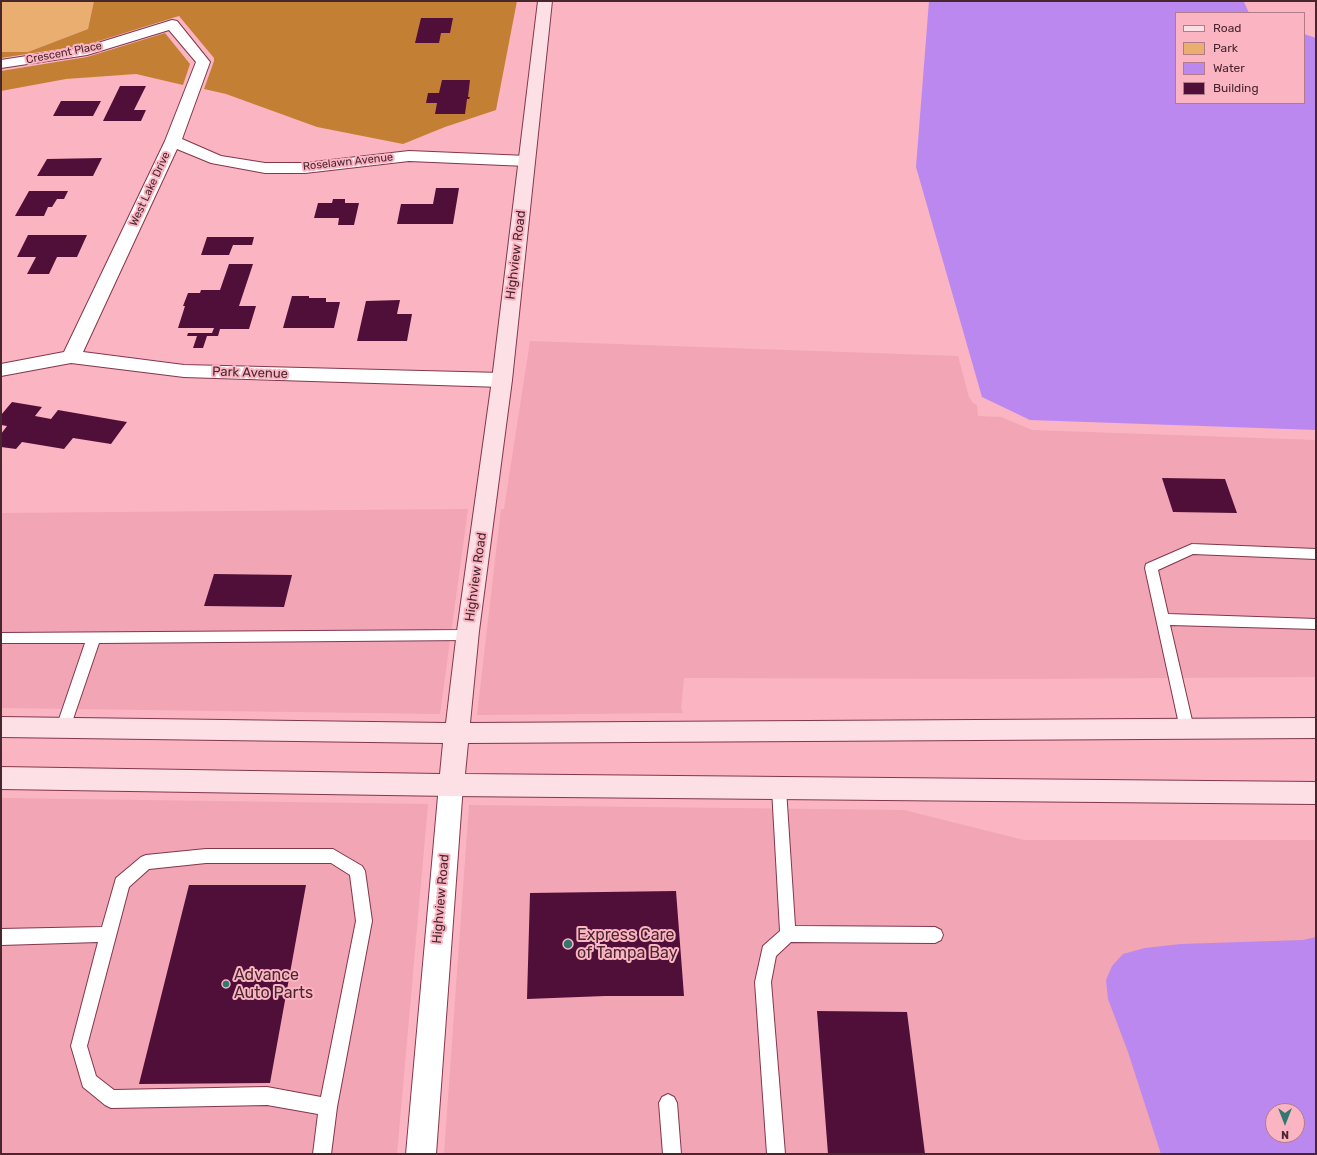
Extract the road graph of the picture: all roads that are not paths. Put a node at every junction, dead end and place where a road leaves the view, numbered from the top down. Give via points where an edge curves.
1 (545, 1) edge
2 (172, 24) joint
3 (1, 64) edge
4 (173, 141) junction
5 (527, 161) junction
6 (71, 358) junction
7 (1, 370) edge
8 (502, 380) junction
9 (1316, 554) edge
10 (1162, 619) junction
11 (1316, 624) edge
12 (468, 635) junction
13 (94, 637) junction
14 (1, 638) edge
15 (1, 727) edge
16 (63, 728) junction
17 (1316, 728) edge
18 (1187, 729) junction
19 (456, 733) junction
20 (1, 778) edge
21 (451, 786) junction
22 (779, 789) junction
23 (1316, 792) edge
24 (108, 934) junction
25 (788, 934) junction
26 (935, 936) dead end
27 (1, 937) edge
28 (668, 1103) dead end
29 (328, 1107) junction
30 (322, 1154) edge
31 (421, 1154) edge
32 (672, 1154) edge
33 (776, 1154) edge

1 - 5 main road, Highview Road
2 - 3 street, Crescent Place via 87,51
2 - 4 street, West Lake Drive via 203,62
4 - 5 street, Roselawn Avenue via 217,160 264,168 305,168 409,156
4 - 6 street, West Lake Drive
5 - 8 main road, Highview Road
6 - 7 street, Park Avenue
6 - 8 street, Park Avenue via 184,371
8 - 12 main road, Highview Road
9 - 10 lane via 1192,549 1150,568
10 - 11 lane
10 - 18 lane
12 - 13 lane
12 - 19 main road, Highview Road
13 - 14 lane
13 - 16 lane
15 - 16 main road
16 - 19 main road
17 - 18 main road
18 - 19 main road
19 - 21 main road, Highview Road
20 - 21 main road
21 - 22 main road
21 - 31 street, Highview Road
22 - 23 main road
22 - 25 lane
24 - 27 lane
24 - 29 lane via 79,1046 89,1081 111,1099 267,1096
24 - 29 lane via 122,883 146,862 206,856 333,856 357,871 364,921
25 - 26 lane
25 - 33 lane via 769,952 763,982
28 - 32 lane
29 - 30 lane

